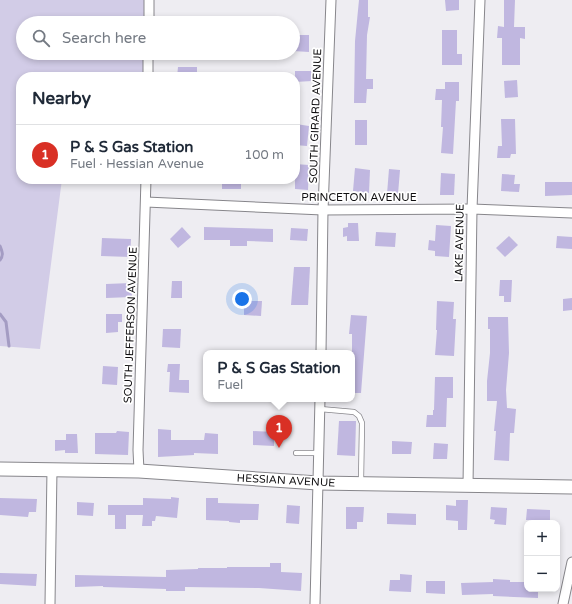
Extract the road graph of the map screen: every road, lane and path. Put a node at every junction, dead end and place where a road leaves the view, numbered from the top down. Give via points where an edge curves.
1 (149, 0) edge
2 (331, 0) edge
3 (480, 0) edge
4 (149, 16) edge
5 (148, 60) edge
6 (148, 72) edge
7 (146, 184) edge
8 (146, 202) junction
9 (472, 209) junction
10 (323, 210) junction
11 (572, 213) edge
12 (321, 350) edge
13 (320, 402) edge
14 (320, 409) junction
15 (296, 453) dead end
16 (319, 453) junction
17 (0, 469) edge
18 (52, 469) junction
19 (139, 471) junction
20 (318, 483) junction
21 (361, 484) junction
22 (468, 486) junction
23 (572, 488) edge
24 (572, 565) edge
25 (50, 604) edge
26 (315, 604) edge
27 (564, 604) edge

1 - 4 street
2 - 10 street, SOUTH GIRARD AVENUE
3 - 9 street, LAKE AVENUE
5 - 6 street
7 - 8 street, SOUTH JEFFERSON AVENUE
8 - 10 street, PRINCETON AVENUE
8 - 19 street, SOUTH JEFFERSON AVENUE
9 - 10 street, PRINCETON AVENUE
9 - 11 street, PRINCETON AVENUE
9 - 22 street, LAKE AVENUE
10 - 12 street, SOUTH GIRARD AVENUE
13 - 14 street
14 - 16 street
14 - 21 lane via 354,412 359,416 362,423
15 - 16 lane
16 - 20 street
17 - 18 main road, HESSIAN AVENUE
18 - 19 main road, HESSIAN AVENUE
18 - 25 street
19 - 20 main road, HESSIAN AVENUE
20 - 21 main road, HESSIAN AVENUE
20 - 26 street
21 - 22 main road, HESSIAN AVENUE
22 - 23 main road, HESSIAN AVENUE
24 - 27 street

